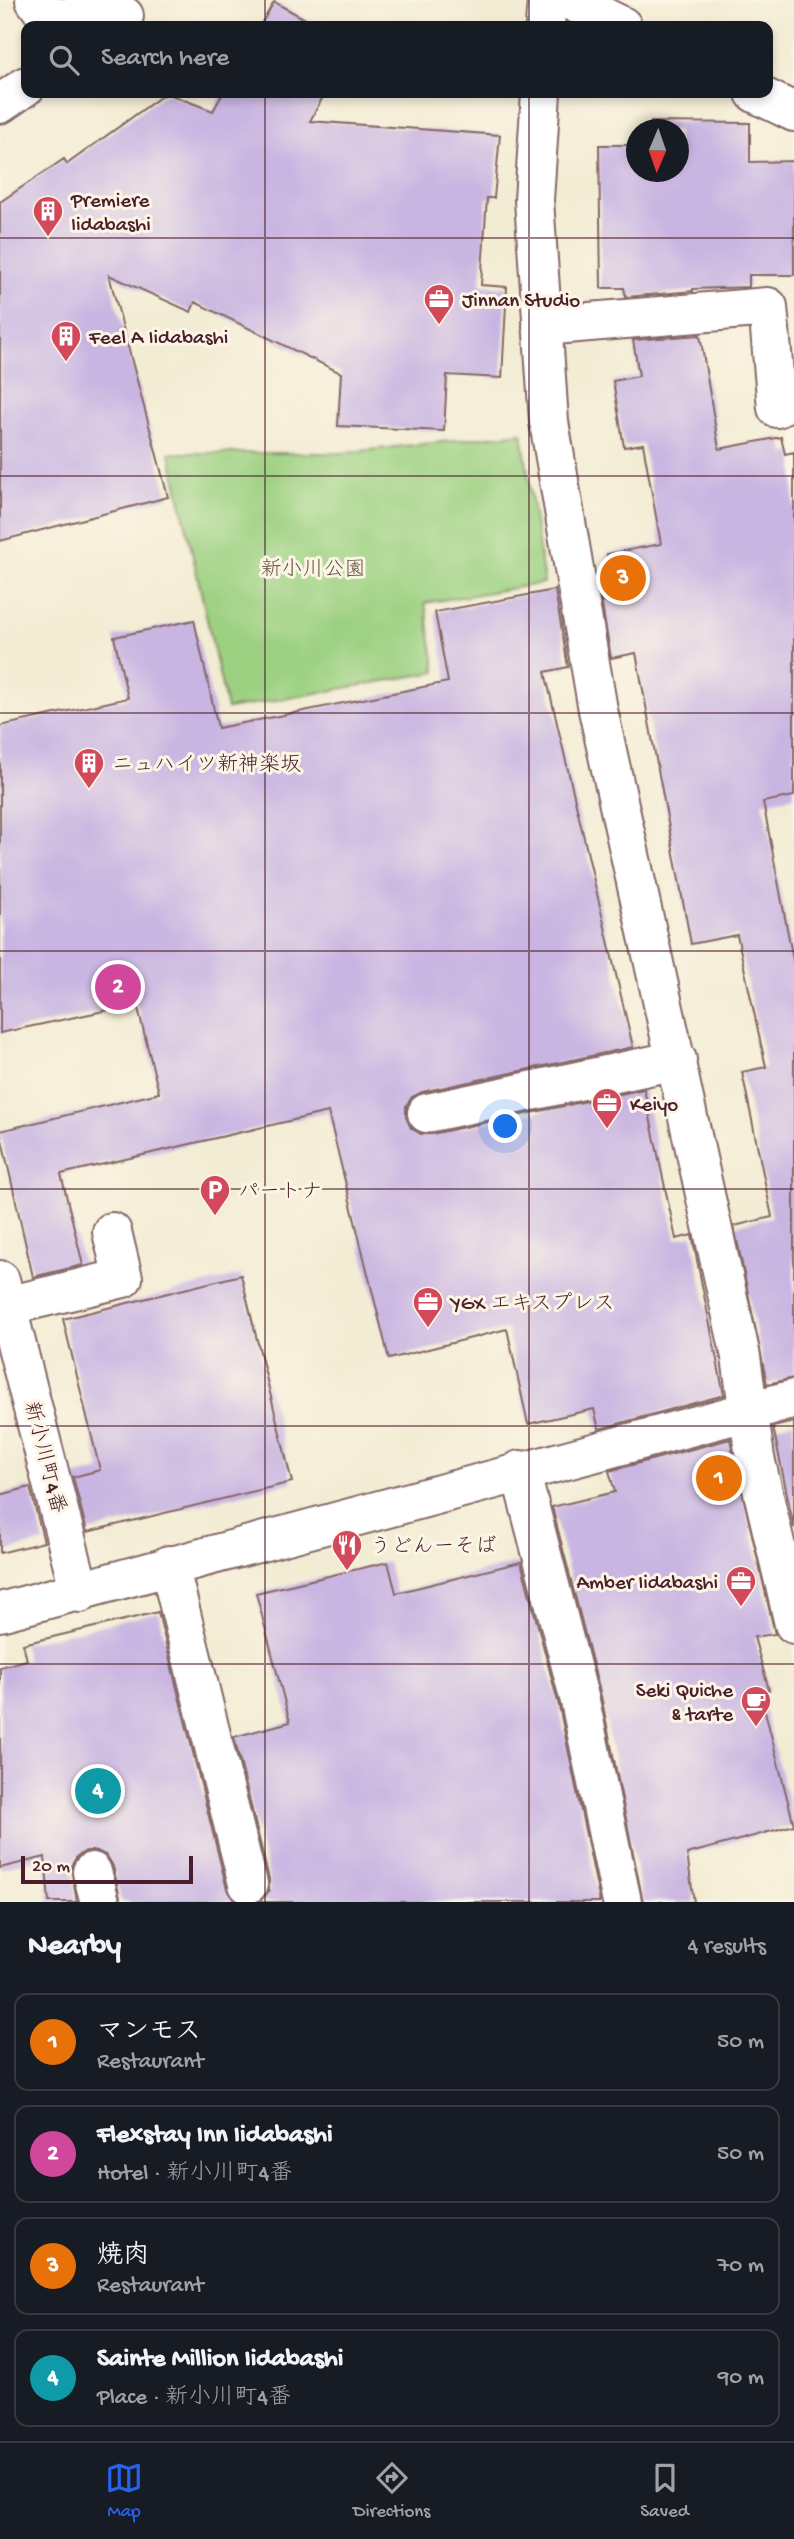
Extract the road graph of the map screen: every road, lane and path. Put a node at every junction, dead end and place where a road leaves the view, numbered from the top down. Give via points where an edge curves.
1 (35, 0) edge
2 (547, 0) edge
3 (569, 0) edge
4 (127, 14) edge
5 (545, 21) edge
6 (612, 21) edge
7 (21, 89) edge
8 (541, 98) edge
9 (765, 98) edge
10 (0, 104) edge
11 (794, 112) edge
12 (542, 326) junction
13 (777, 408) dead end
14 (677, 1060) junction
15 (427, 1113) dead end
16 (112, 1233) dead end
17 (3, 1293) edge
18 (794, 1399) edge
19 (749, 1411) junction
20 (520, 1470) junction
21 (169, 1565) junction
22 (80, 1593) junction
23 (0, 1612) edge
24 (794, 1624) edge
25 (248, 1884) dead end
26 (622, 1902) edge

1 - 4 street via 48,18
2 - 5 street
3 - 6 street
7 - 10 street
8 - 12 street via 534,200
9 - 11 street
12 - 13 street via 768,307
12 - 14 street via 549,422 598,710
14 - 15 street
14 - 19 street
16 - 17 street via 123,1279
17 - 22 street, 新小川町4番
18 - 19 street
19 - 20 street
19 - 24 street via 755,1458
20 - 21 street
20 - 26 street via 580,1701
21 - 22 street
21 - 25 street
22 - 23 street

